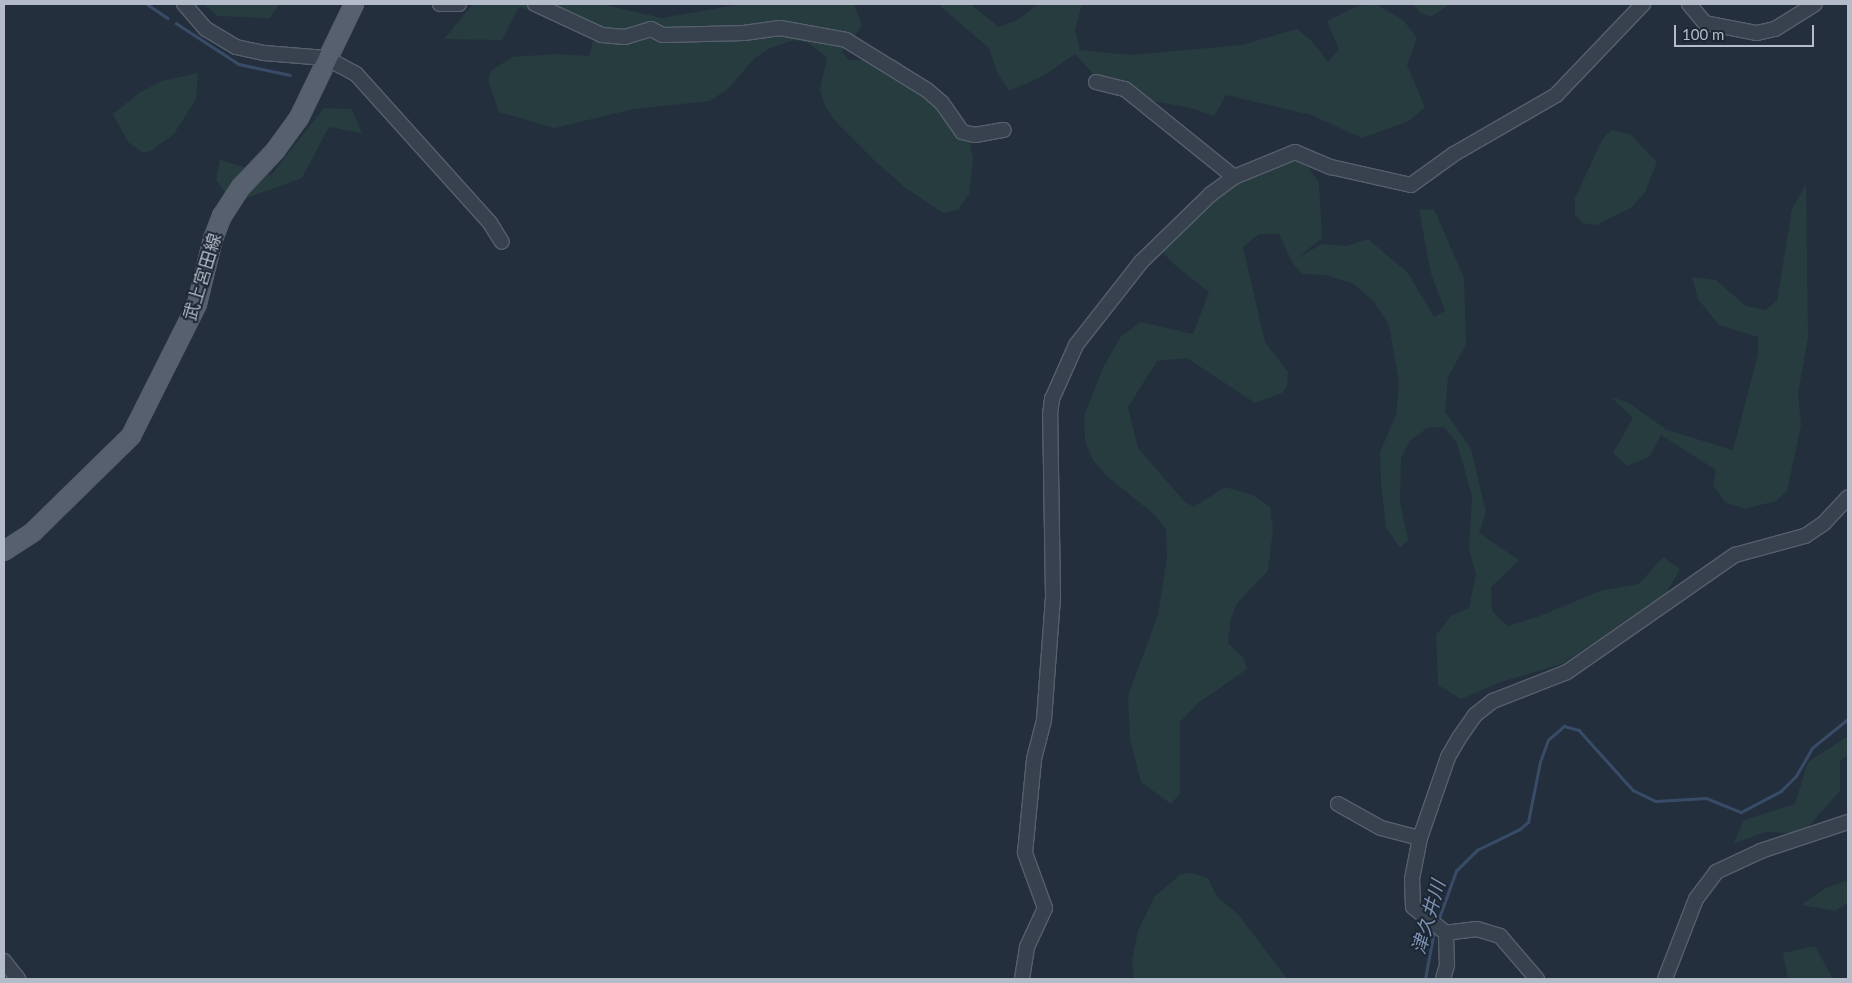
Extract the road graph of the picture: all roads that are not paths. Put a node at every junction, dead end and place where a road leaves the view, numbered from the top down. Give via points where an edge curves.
1 (184, 4) edge
2 (354, 4) edge
3 (440, 4) edge
4 (459, 4) edge
5 (535, 4) edge
6 (1643, 4) edge
7 (1689, 4) edge
8 (1815, 4) edge
9 (326, 58) junction
10 (1096, 82) dead end
11 (1004, 130) dead end
12 (1234, 177) junction
13 (502, 242) dead end
14 (1848, 497) edge
15 (4, 551) edge
16 (1338, 804) dead end
17 (1848, 822) edge
18 (1420, 838) junction
19 (1446, 933) junction
20 (4, 961) edge
21 (18, 979) edge
22 (1022, 979) edge
23 (1443, 979) edge
24 (1538, 979) edge
25 (1666, 979) edge

1 - 9 street via 206,29 236,46 264,53
2 - 9 main road, 武上宮田線
3 - 4 street
5 - 11 street via 602,35 625,37 651,29 662,35 744,33 780,28 846,40 927,90 942,102 962,132 975,135
6 - 12 street via 1556,95 1471,144 1411,185 1331,167 1295,152
7 - 8 street via 1705,22 1757,33 1775,28
9 - 13 street via 356,74 379,96 490,223
9 - 15 main road, 武上宮田線 via 293,128 240,187 222,216 197,304 131,436 33,532
10 - 12 street via 1125,89
12 - 22 street via 1180,222 1130,276 1076,346 1052,399 1053,596 1050,652 1044,720 1034,759 1025,853 1045,908 1027,947
14 - 18 street via 1824,523 1805,536 1735,555 1567,672 1493,701 1474,715 1448,757
16 - 18 street via 1381,828
17 - 25 street via 1761,851 1716,872 1696,900
18 - 19 street via 1412,879 1413,907
19 - 23 street via 1447,964
19 - 24 street via 1464,929 1490,931 1510,946
20 - 21 street

